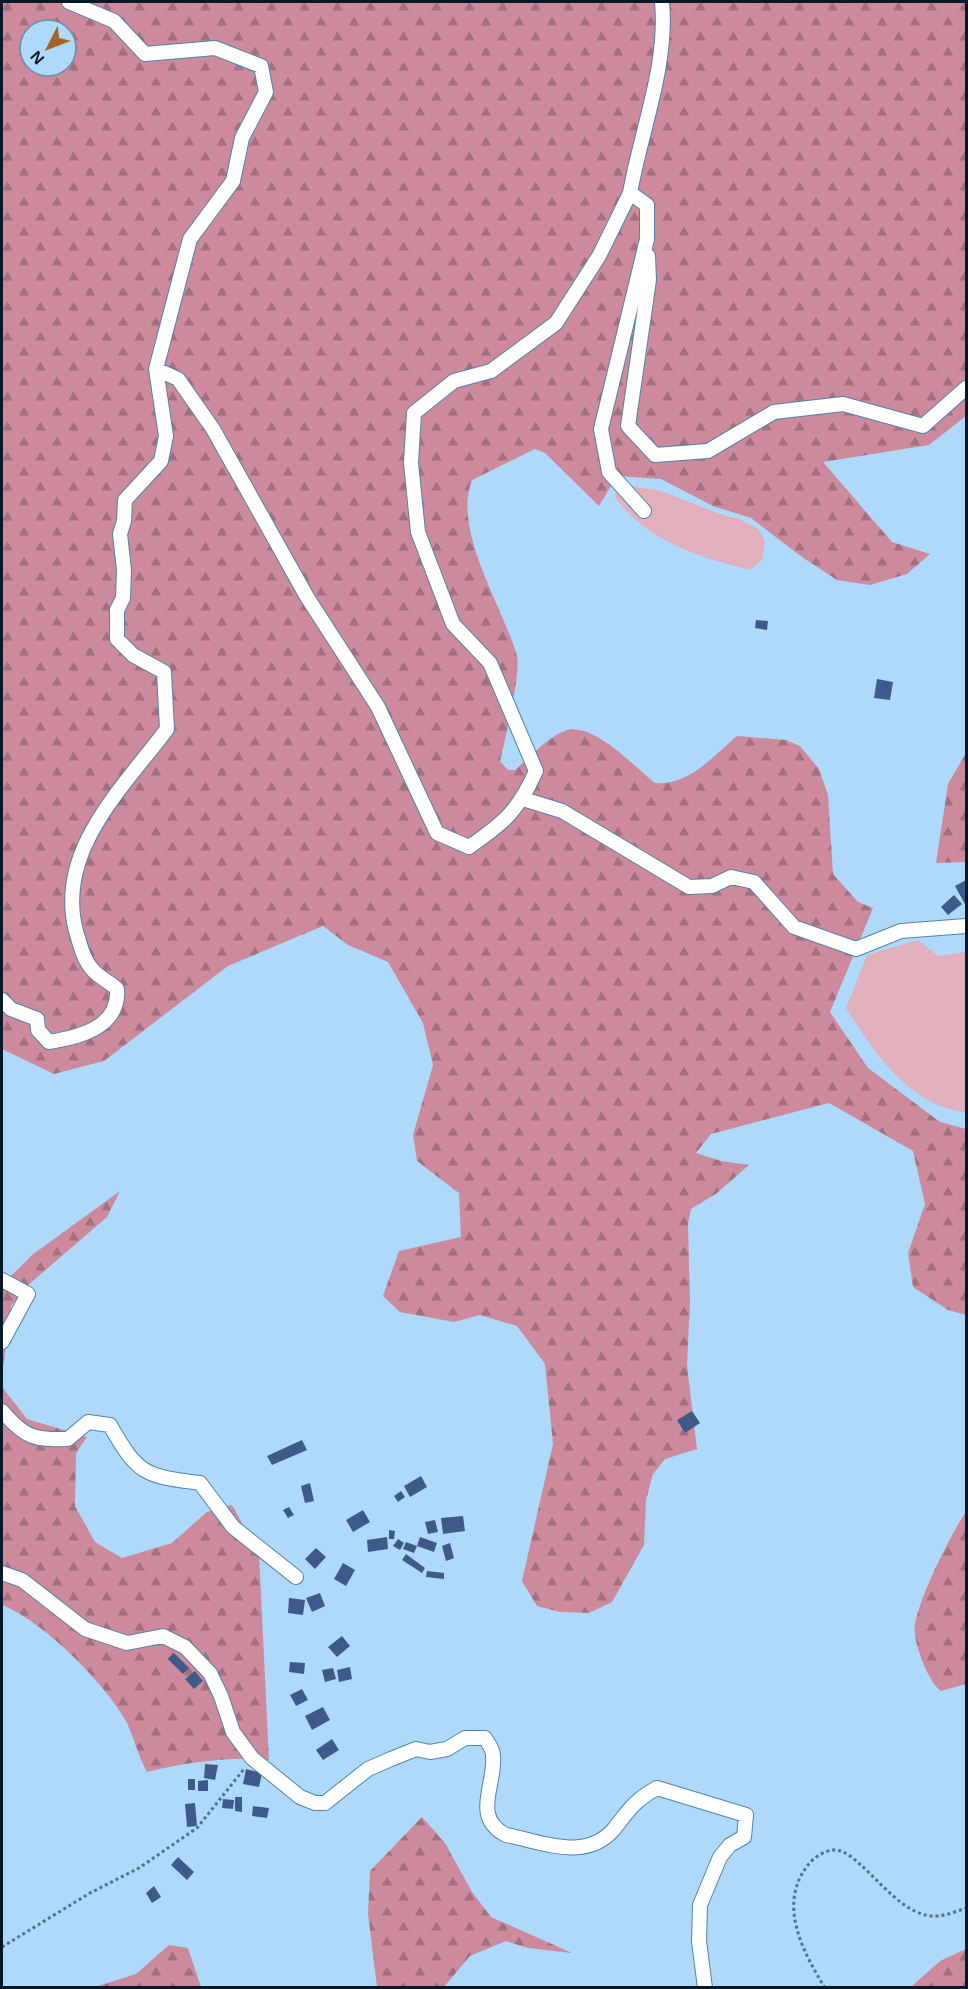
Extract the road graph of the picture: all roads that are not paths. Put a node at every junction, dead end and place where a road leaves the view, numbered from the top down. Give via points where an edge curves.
1 (69, 2) edge
2 (662, 2) edge
3 (630, 193) junction
4 (647, 239) junction
5 (156, 369) junction
6 (966, 388) edge
7 (644, 511) dead end
8 (523, 799) junction
9 (966, 926) edge
10 (2, 1000) edge
11 (2, 1280) edge
12 (2, 1342) edge
13 (2, 1411) edge
14 (2, 1572) edge
15 (296, 1577) dead end
16 (705, 1988) edge

1 - 5 street via 114,21 145,54 215,48 261,66 266,92 242,138 233,181 190,239
2 - 3 street via 664,24 656,80
3 - 4 street via 647,205
3 - 8 street via 599,256 556,323 491,371 454,381 414,413 411,463 418,532 453,624 490,663 536,771
4 - 6 street via 649,280 628,426 655,455 708,451 774,412 843,404 923,426
4 - 7 street via 601,429 609,472
5 - 8 street via 178,379 213,429 307,597 378,707 437,833 469,846 504,823
5 - 10 street via 166,436 161,461 125,500 120,534 123,598 117,610 117,639 133,655 164,672 167,729 86,840 71,896 72,915 87,963 117,989 118,999 109,1020 76,1038 49,1042 38,1030 37,1019 11,1009
8 - 9 street via 562,811 689,887 712,886 731,877 754,882 794,927 856,949 901,931
11 - 12 street via 28,1294
13 - 15 street via 36,1440 68,1440 88,1422 110,1425 128,1456 154,1478 200,1483 233,1527
14 - 16 street via 22,1580 85,1629 127,1643 163,1636 184,1647 210,1673 233,1732 252,1758 300,1797 315,1803 326,1803 368,1769 416,1749 430,1752 447,1749 465,1738 485,1738 494,1753 486,1811 497,1830 506,1835 577,1849 591,1847 604,1839 640,1797 657,1788 746,1815 744,1837 720,1857 700,1905 699,1941

